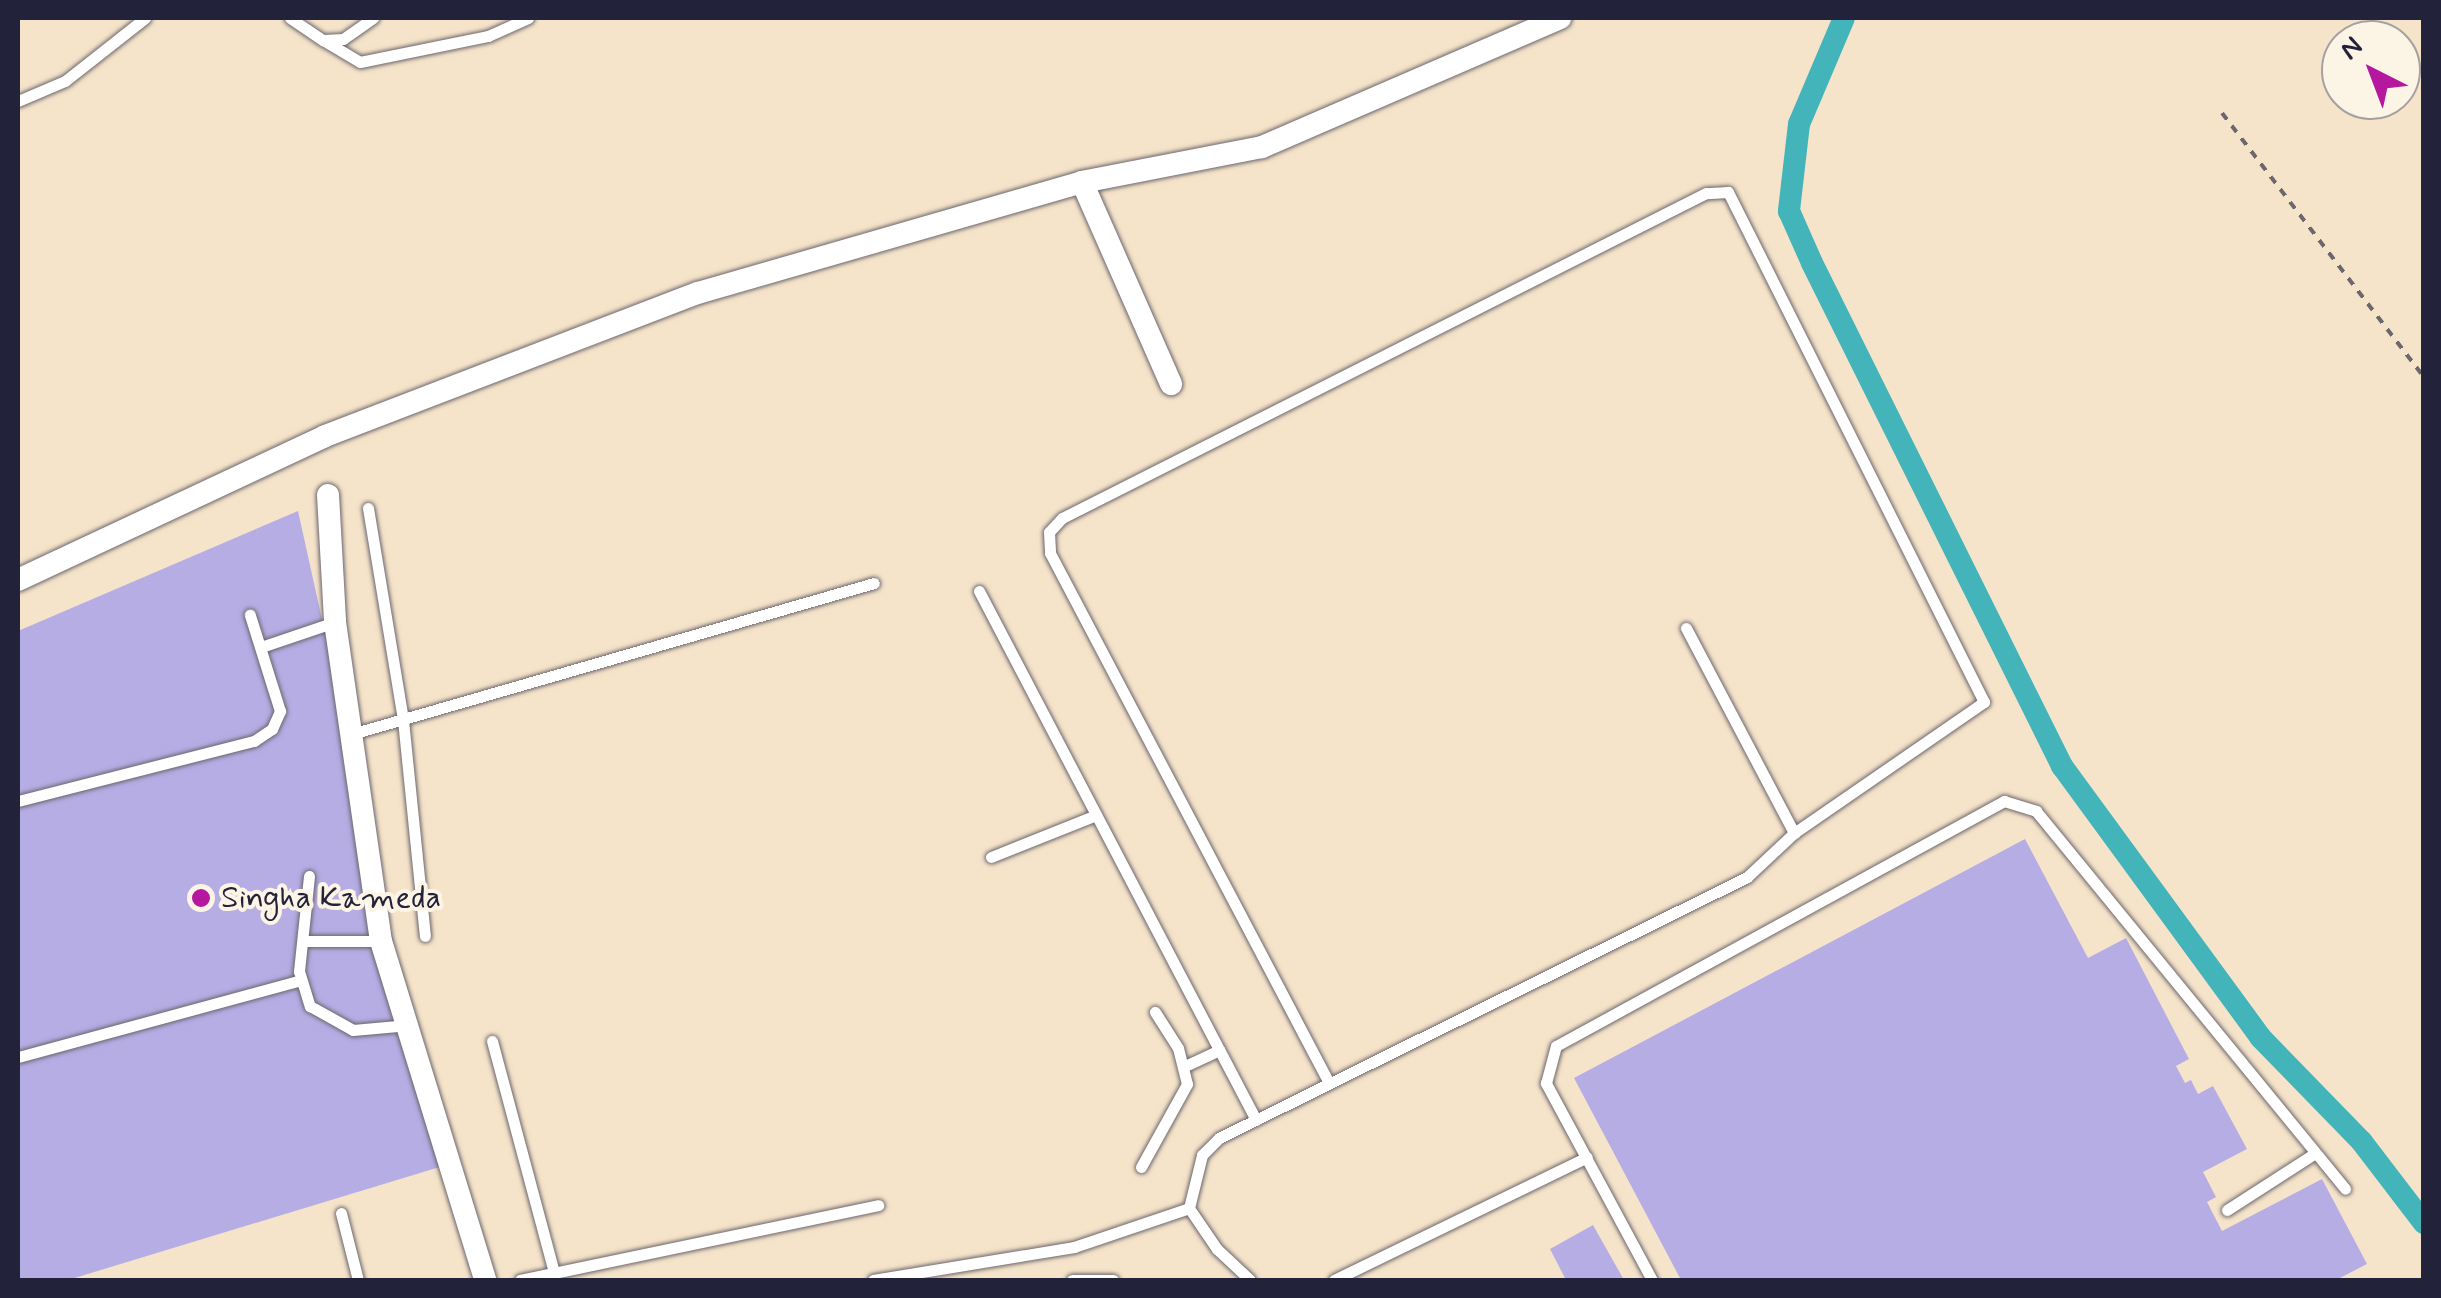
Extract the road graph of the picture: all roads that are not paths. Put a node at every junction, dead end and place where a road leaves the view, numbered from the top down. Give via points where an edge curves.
1 (145, 18) edge
2 (290, 18) edge
3 (372, 18) edge
4 (528, 18) edge
5 (1560, 18) edge
6 (323, 40) junction
7 (18, 101) edge
8 (1082, 182) junction
9 (1170, 384) dead end
10 (328, 495) dead end
11 (368, 508) dead end
12 (18, 580) edge
13 (874, 583) dead end
14 (979, 591) dead end
15 (250, 615) dead end
16 (335, 622) junction
17 (1686, 628) dead end
18 (261, 647) junction
19 (404, 720) junction
20 (355, 733) junction
21 (18, 800) edge
22 (1096, 816) junction
23 (1794, 833) junction
24 (991, 856) dead end
25 (309, 876) dead end
26 (425, 936) dead end
27 (305, 941) junction
28 (380, 941) junction
29 (301, 980) junction
30 (1155, 1012) dead end
31 (409, 1025) junction
32 (492, 1041) dead end
33 (1219, 1050) junction
34 (18, 1057) edge
35 (1185, 1066) junction
36 (1328, 1081) junction
37 (1256, 1120) junction
38 (2314, 1154) junction
39 (1587, 1157) junction
40 (1141, 1166) dead end
41 (2345, 1189) dead end
42 (878, 1205) dead end
43 (1188, 1208) junction
44 (2227, 1210) dead end
45 (341, 1213) dead end
46 (554, 1273) junction
47 (1340, 1279) edge
48 (358, 1280) edge
49 (485, 1280) edge
50 (520, 1280) edge
51 (872, 1280) edge
52 (1072, 1280) edge
53 (1113, 1280) edge
54 (1250, 1280) edge
55 (1652, 1280) edge

1 - 7 lane via 64,82
2 - 6 lane
3 - 6 lane via 342,39
4 - 6 lane via 488,36 360,62
5 - 8 street via 1262,147
8 - 9 street
8 - 12 street via 698,293 325,436
10 - 16 street
11 - 19 lane
13 - 19 lane
14 - 22 lane
15 - 18 lane
16 - 18 lane
16 - 20 street
17 - 23 lane
18 - 21 lane via 280,712 272,729 254,741
19 - 20 lane
19 - 26 lane
20 - 28 street
22 - 24 lane
22 - 33 lane
23 - 36 lane via 1748,877
23 - 36 lane via 1984,702 1744,217 1728,192 1706,193 1062,518 1050,532 1050,553
25 - 27 lane
27 - 28 lane
27 - 29 lane
28 - 31 street
29 - 31 lane via 310,1006 330,1022 353,1030
29 - 34 lane
30 - 35 lane
31 - 49 street
32 - 46 lane
33 - 35 lane
33 - 37 lane
35 - 40 lane via 1187,1084
36 - 37 lane
37 - 43 lane via 1202,1154
38 - 39 lane via 2036,811 2004,801 1556,1046 1546,1083
38 - 41 lane
38 - 44 lane
39 - 47 lane
39 - 55 lane
42 - 46 lane
43 - 51 lane via 1074,1248
43 - 54 lane via 1216,1250
45 - 48 lane
46 - 50 lane
52 - 53 lane

